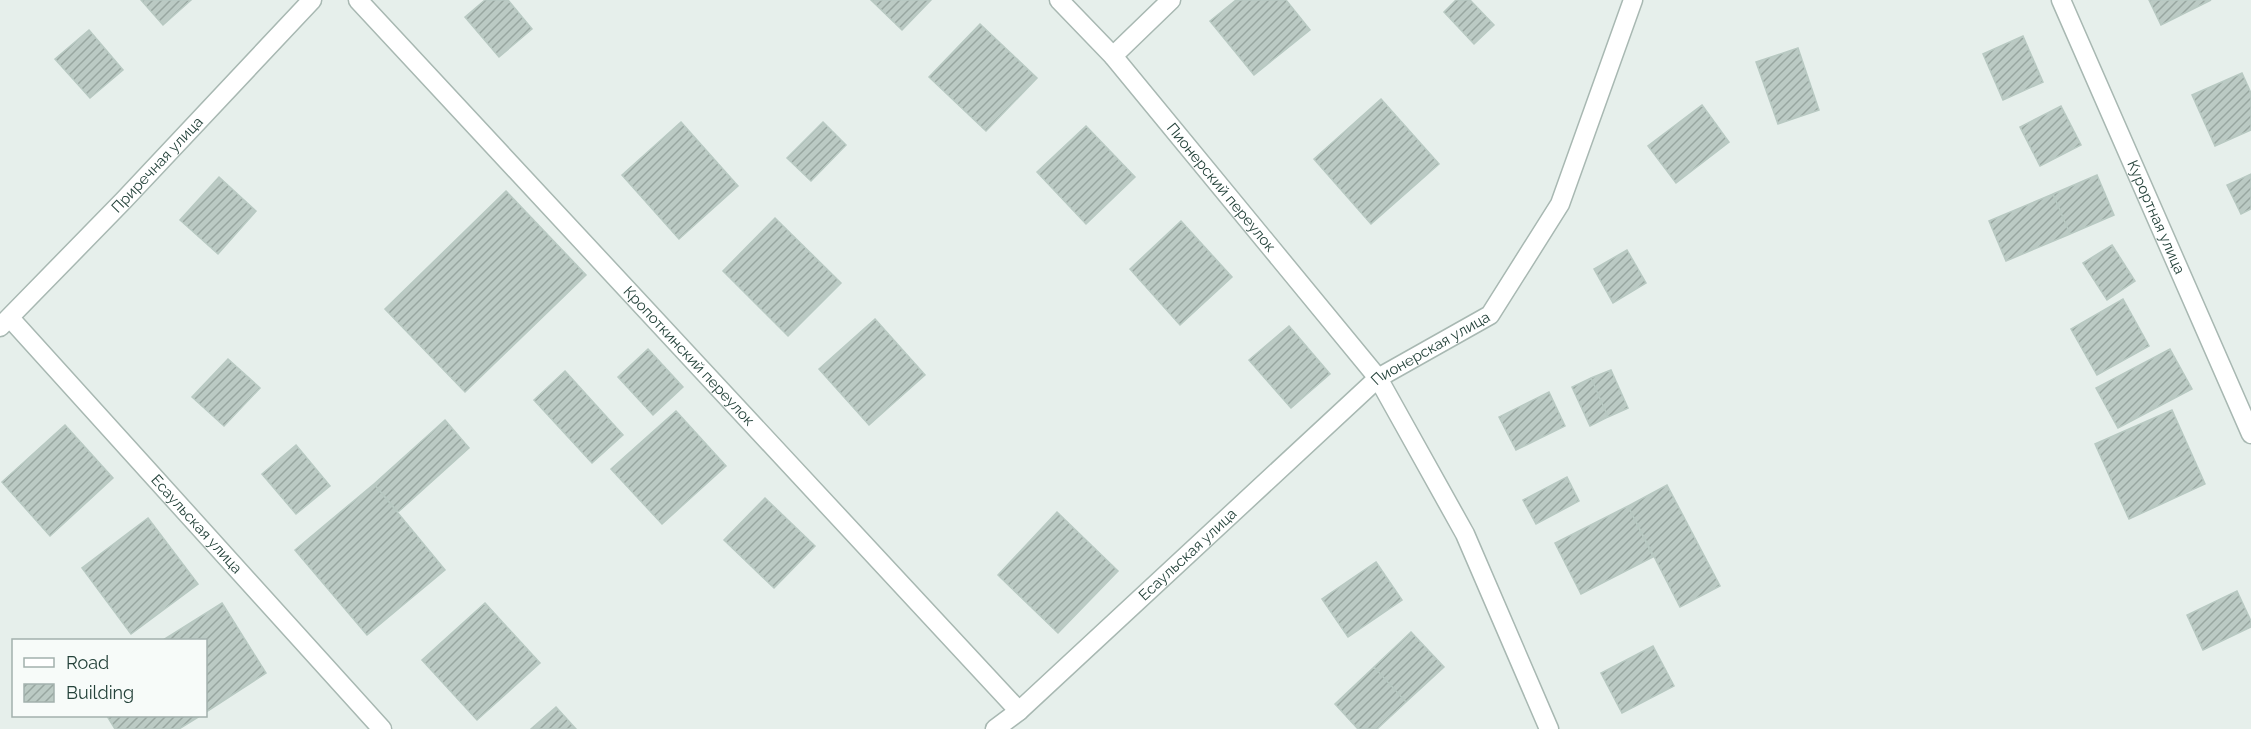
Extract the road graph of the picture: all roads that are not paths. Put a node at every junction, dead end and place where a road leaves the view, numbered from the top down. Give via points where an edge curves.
1 (312, 0) edge
2 (358, 0) edge
3 (1059, 0) edge
4 (1171, 0) edge
5 (1632, 0) edge
6 (2061, 0) edge
7 (1113, 56) junction
8 (5, 322) edge
9 (1377, 378) junction
10 (2251, 434) edge
11 (1019, 711) junction
12 (382, 729) edge
13 (995, 729) edge
14 (1549, 729) edge

1 - 8 street, Приречная улица
2 - 11 street, Кропоткинский переулок
3 - 7 street, Пионерский переулок
4 - 7 street
5 - 9 street, Пионерская улица via 1560,204 1490,315
6 - 10 street, Курортная улица
7 - 9 street, Пионерский переулок
8 - 12 street, Есаульская улица
9 - 11 street, Есаульская улица
9 - 14 street, Пионерская улица via 1465,534
11 - 13 street, Есаульская улица

